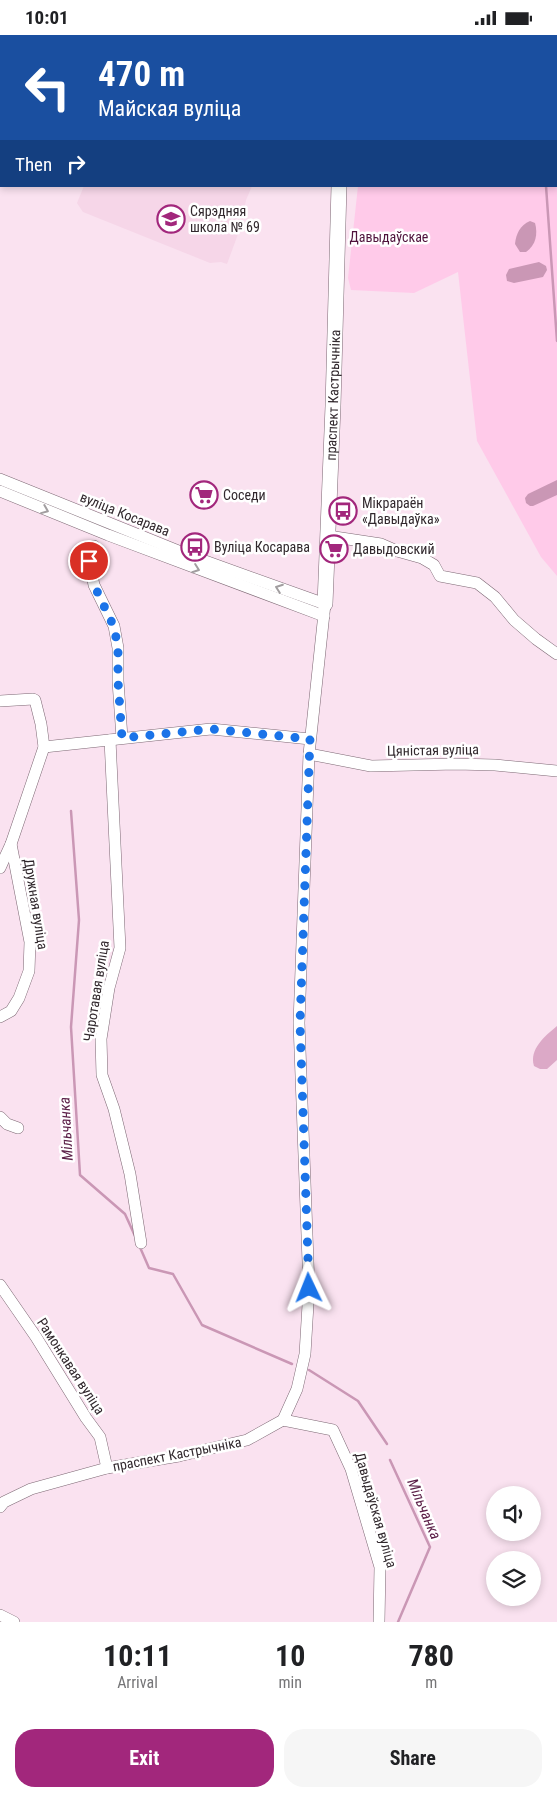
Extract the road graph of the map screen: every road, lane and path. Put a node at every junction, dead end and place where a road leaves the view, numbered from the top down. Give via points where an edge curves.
1 (339, 187) edge
2 (0, 479) edge
3 (0, 491) edge
4 (328, 536) junction
5 (94, 546) dead end
6 (325, 610) junction
7 (557, 654) edge
8 (0, 701) edge
9 (116, 739) junction
10 (310, 739) junction
11 (44, 747) junction
12 (309, 755) junction
13 (557, 771) edge
14 (11, 844) junction
15 (0, 868) edge
16 (0, 1017) edge
17 (0, 1117) edge
18 (18, 1127) dead end
19 (141, 1243) dead end
20 (0, 1285) edge
21 (283, 1420) junction
22 (107, 1468) junction
23 (0, 1507) edge
24 (0, 1615) edge
25 (14, 1622) edge
26 (379, 1622) edge

1 - 4 main road, праспект Кастрычніка
6 -> 2 street, вуліца Косарава
3 -> 6 street, вуліца Косарава via 108,535
4 - 6 main road, праспект Кастрычніка
4 - 7 street via 380,544 422,557 434,565 440,576 477,583 495,597 528,633
5 - 9 street, Чаротавая вуліца via 89,561 94,585 114,627 118,648
6 - 10 street
8 - 11 street via 33,699 37,703
9 - 10 street via 211,729
9 - 11 street
9 - 19 street, Чаротавая вуліца via 120,948 101,1039 102,1075 130,1175
10 - 12 street
11 - 14 street
12 - 13 street, Цяністая вуліца via 371,766 466,764
12 - 21 street via 300,1023 309,1288 305,1354 297,1389
14 - 15 street
14 - 16 street, Дружная вуліца via 30,942 29,971 11,1011
17 - 18 street via 7,1124
20 - 22 street, Рамонкавая вуліца via 100,1437
21 - 22 street, праспект Кастрычніка via 247,1440
21 - 26 street, Давыдаўская вуліца via 333,1430 351,1469 380,1567
22 - 23 street, праспект Кастрычніка via 31,1489
24 - 25 street

